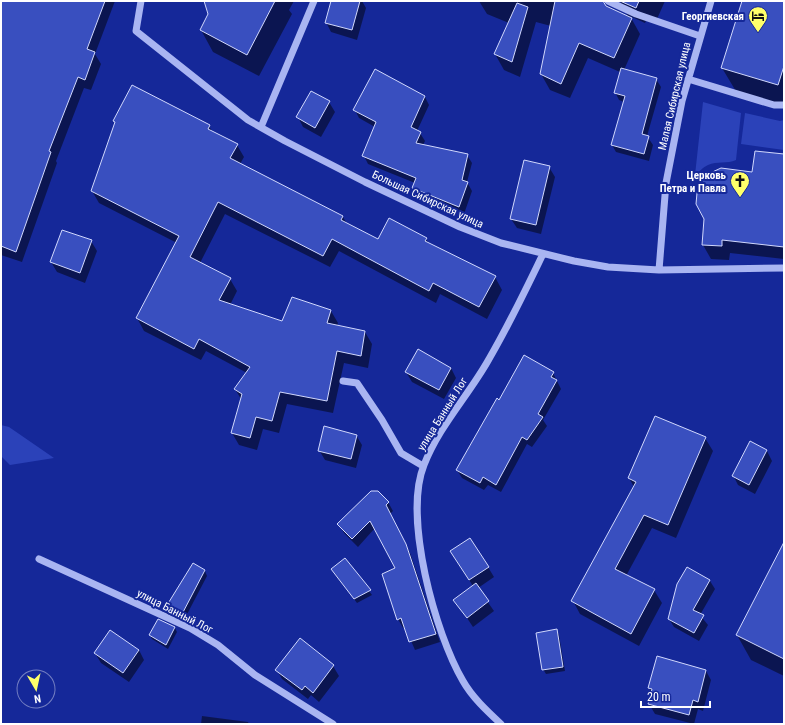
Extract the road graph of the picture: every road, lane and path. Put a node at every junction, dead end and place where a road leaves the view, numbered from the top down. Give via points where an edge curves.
1 (141, 1) edge
2 (314, 1) edge
3 (608, 1) edge
4 (711, 1) edge
5 (700, 36) junction
6 (688, 79) junction
7 (784, 105) edge
8 (261, 127) junction
9 (543, 254) junction
10 (784, 268) edge
11 (659, 270) junction
12 (343, 380) dead end
13 (423, 466) junction
14 (39, 559) dead end
15 (333, 724) edge
16 (501, 724) edge

1 - 8 street, Большая Сибирская улица via 136,31 222,100
2 - 8 street
3 - 5 street via 636,14
4 - 5 street, Малая Сибирская улица
5 - 6 street, Малая Сибирская улица
6 - 7 street via 774,105
6 - 11 street, Малая Сибирская улица via 666,183
8 - 9 street, Большая Сибирская улица via 365,182 460,227 501,243
9 - 11 street, Большая Сибирская улица via 608,267
9 - 13 street, улица Банный Лог via 489,360 444,427
10 - 11 street, Большая Сибирская улица
12 - 13 street via 357,383 401,453
13 - 16 street, улица Банный Лог via 419,486 419,544 432,600 446,644 463,681 476,699
14 - 15 street, улица Банный Лог via 190,628 218,645 255,675

